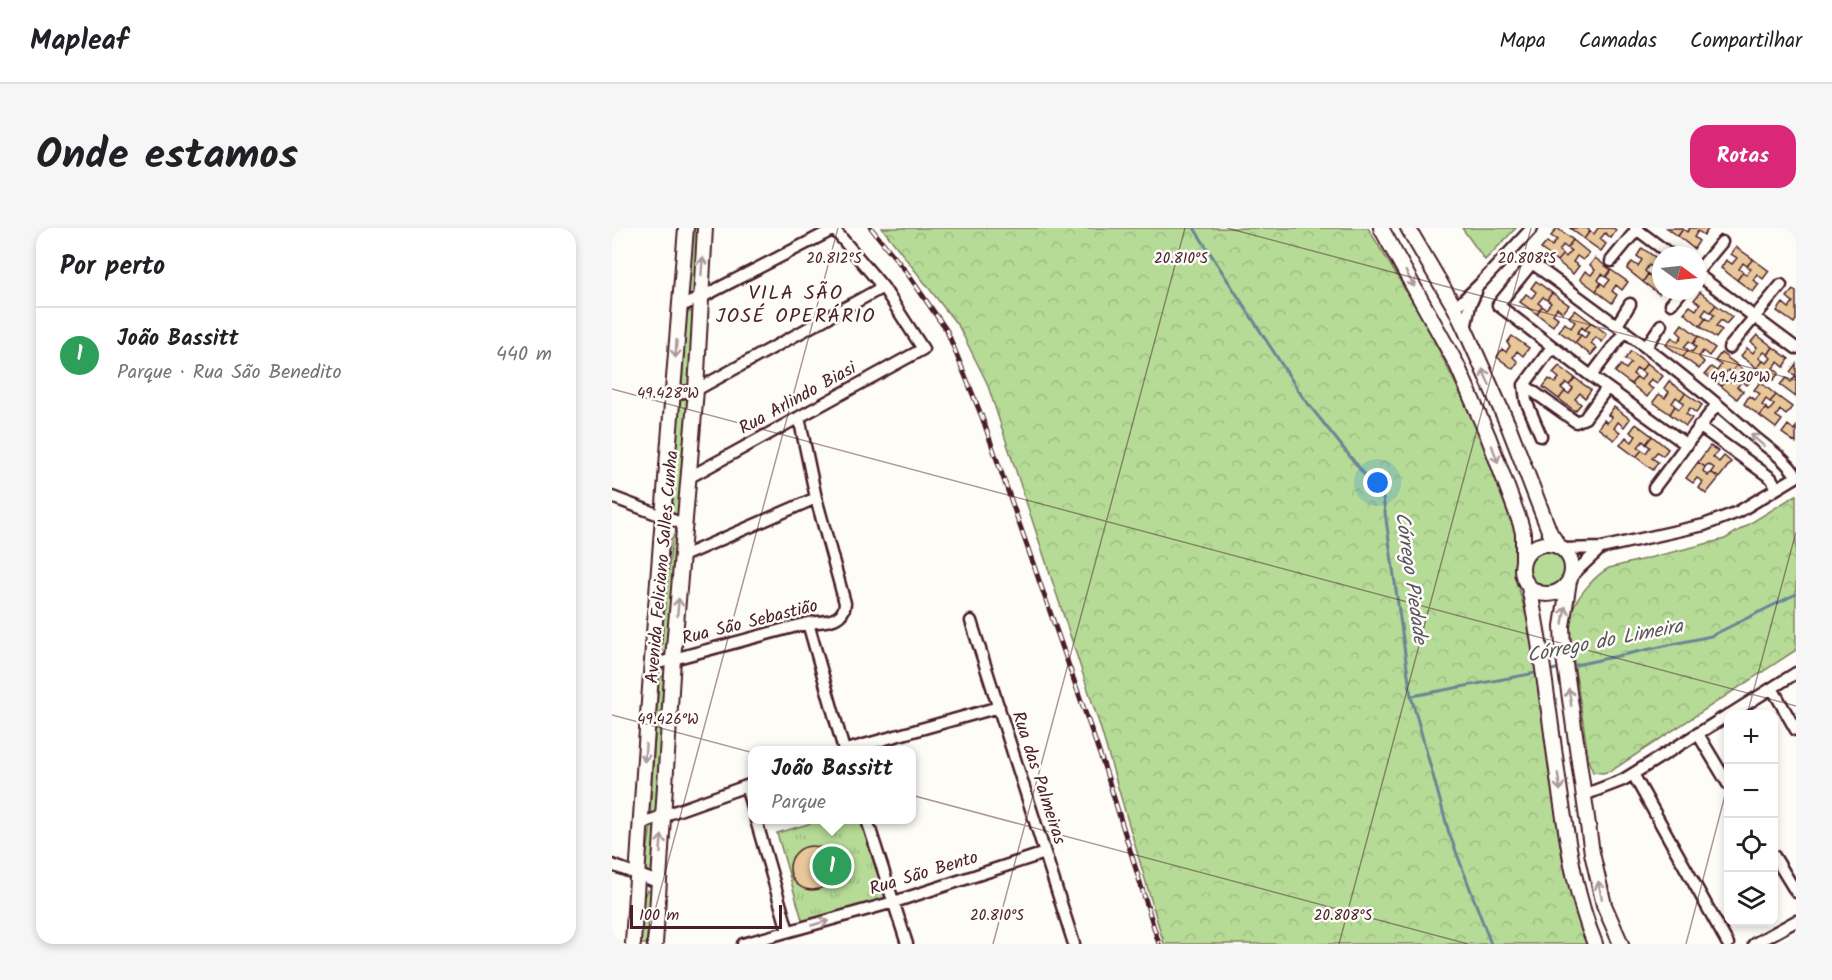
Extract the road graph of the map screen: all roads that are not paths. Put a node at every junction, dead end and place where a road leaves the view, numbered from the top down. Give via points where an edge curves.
1 (686, 228) edge
2 (705, 228) edge
3 (833, 228) edge
4 (1381, 228) edge
5 (1408, 228) edge
6 (1532, 228) edge
7 (1636, 228) edge
8 (1722, 242) dead end
9 (1659, 246) edge
10 (1611, 261) dead end
11 (1706, 262) edge
12 (1706, 280) edge
13 (1480, 284) junction
14 (1781, 285) dead end
15 (883, 287) junction
16 (700, 298) junction
17 (1674, 300) edge
18 (1630, 304) dead end
19 (1671, 304) dead end
20 (679, 307) junction
21 (1455, 308) junction
22 (1754, 317) junction
23 (1660, 325) dead end
24 (1621, 328) junction
25 (1465, 329) junction
26 (1552, 347) junction
27 (1646, 347) junction
28 (1729, 348) dead end
29 (1796, 348) edge
30 (1591, 376) junction
31 (1524, 385) junction
32 (1607, 388) junction
33 (696, 390) junction
34 (673, 394) junction
35 (1717, 404) junction
36 (799, 417) junction
37 (1699, 426) junction
38 (1541, 436) dead end
39 (1687, 445) junction
40 (1796, 476) edge
41 (688, 478) junction
42 (1654, 488) dead end
43 (1777, 488) junction
44 (612, 497) edge
45 (816, 498) junction
46 (662, 515) junction
47 (686, 525) junction
48 (1560, 547) junction
49 (1601, 548) junction
50 (683, 556) junction
51 (1523, 560) junction
52 (1570, 578) junction
53 (1528, 587) junction
54 (971, 621) dead end
55 (808, 623) junction
56 (673, 659) junction
57 (651, 665) junction
58 (1796, 673) edge
59 (1772, 688) junction
60 (999, 707) junction
61 (1737, 710) edge
62 (1724, 718) edge
63 (1796, 730) edge
64 (1698, 734) junction
65 (844, 746) edge
66 (859, 746) edge
67 (1634, 774) junction
68 (1724, 777) edge
69 (748, 785) edge
70 (1584, 795) junction
71 (662, 817) junction
72 (640, 824) junction
73 (757, 824) edge
74 (869, 824) edge
75 (1045, 854) junction
76 (1778, 864) edge
77 (612, 865) edge
78 (637, 875) junction
79 (658, 882) junction
80 (1796, 891) edge
81 (894, 902) junction
82 (1796, 921) edge
83 (788, 931) junction
84 (633, 944) edge
85 (655, 944) edge
86 (743, 944) edge
87 (907, 944) edge
88 (1074, 944) edge
89 (1594, 944) edge
90 (1621, 944) edge
91 (1728, 944) edge
92 (1754, 944) edge

1 - 20 main road, Avenida Feliciano Salles Cunha
16 -> 2 main road, Avenida Feliciano Salles Cunha
3 - 15 street
3 - 16 street
4 -> 51 main road via 1457,365 1488,436 1523,532
5 - 21 main road
6 - 13 street
7 - 9 street
7 - 10 street
8 - 11 street
12 - 22 street
13 - 21 street
13 - 25 street
14 - 22 street
15 - 33 street
15 - 36 street, Rua Arlindo Biasi via 923,349
16 - 20 street
16 - 33 main road, Avenida Feliciano Salles Cunha
17 - 19 street
18 - 24 street
20 -> 34 main road, Avenida Feliciano Salles Cunha
21 - 25 main road
22 - 28 street
22 - 29 street
23 - 27 street
24 - 26 street via 1532,263 1498,306
24 - 27 street
24 - 30 street
48 -> 25 main road via 1550,532
26 - 30 street
26 - 31 street
27 - 35 street
30 - 32 street
31 - 32 street via 1576,422 1585,418
31 - 38 street via 1526,401
32 - 39 street
33 - 34 street
33 - 41 main road, Avenida Feliciano Salles Cunha
34 - 46 main road, Avenida Feliciano Salles Cunha
35 - 37 street
40 -> 35 street via 1787,463
36 - 41 street, Rua Arlindo Biasi
36 - 45 street
37 - 39 street
37 - 43 street via 1771,478
39 - 42 street
40 - 43 street
41 - 47 main road, Avenida Feliciano Salles Cunha
43 - 49 street via 1723,519
44 - 46 street
45 - 50 street
45 - 55 street, Rua São Sebastião via 845,610 835,619
46 - 47 street
46 - 57 main road, Avenida Feliciano Salles Cunha
47 - 50 main road, Avenida Feliciano Salles Cunha
48 - 49 street
48 - 51 main road via 1534,547
48 - 52 main road via 1571,561
49 - 52 street
56 -> 50 main road, Avenida Feliciano Salles Cunha
51 - 53 main road via 1521,569
52 - 53 main road via 1555,593 1536,592
70 -> 52 main road via 1563,650 1562,626
53 -> 89 main road via 1569,855
54 - 60 street, Rua das Palmeiras
55 - 56 street, Rua São Sebastião
55 - 65 street
56 - 57 street, Rua São Sebastião
56 - 71 main road, Avenida Feliciano Salles Cunha
57 -> 72 main road, Avenida Feliciano Salles Cunha
58 - 59 street
59 - 61 street
59 - 63 street
60 - 66 street
60 - 75 street, Rua das Palmeiras
62 - 64 street
64 - 67 street
64 - 68 street
67 - 70 street
67 - 91 street
69 - 71 street
90 -> 70 main road via 1604,905
71 - 72 street
79 -> 71 main road, Avenida Feliciano Salles Cunha
72 - 78 main road, Avenida Feliciano Salles Cunha
73 - 83 street
74 - 81 street
75 - 81 street, Rua São Bento
75 - 88 street, Rua das Palmeiras
76 - 80 street
77 - 78 street
78 - 79 street
78 - 84 main road, Avenida Feliciano Salles Cunha
79 - 85 main road, Avenida Feliciano Salles Cunha
83 -> 81 street, Rua São Bento
81 - 87 street
82 - 92 street
83 - 86 street, Rua São Bento

